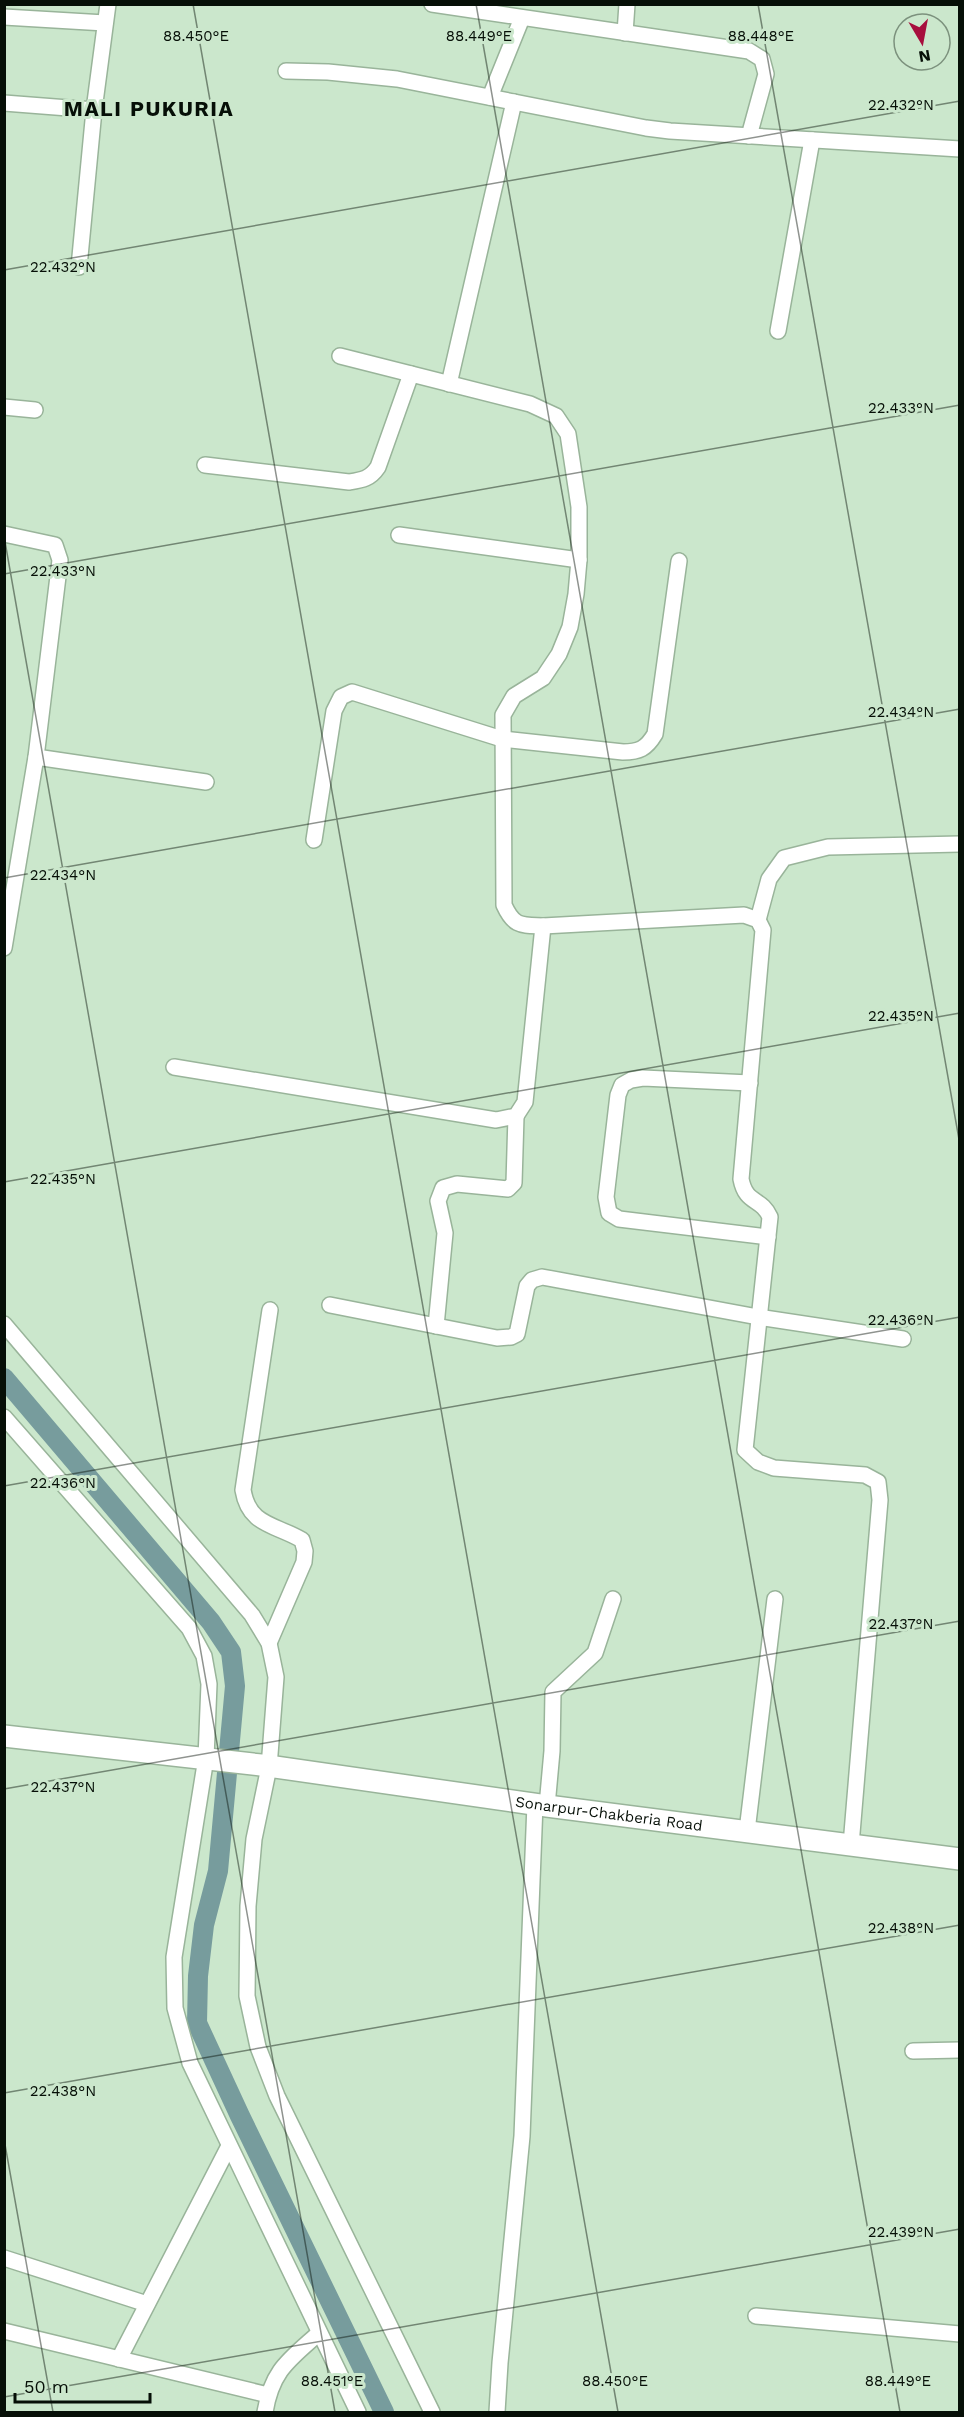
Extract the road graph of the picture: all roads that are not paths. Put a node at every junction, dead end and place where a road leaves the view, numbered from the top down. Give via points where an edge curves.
1 (108, 4) edge
2 (432, 4) edge
3 (627, 4) edge
4 (4, 17) edge
5 (522, 18) junction
6 (105, 23) junction
7 (625, 33) junction
8 (285, 71) dead end
9 (490, 97) junction
10 (514, 102) junction
11 (4, 103) edge
12 (94, 110) junction
13 (749, 136) junction
14 (812, 140) junction
15 (960, 149) edge
16 (79, 267) dead end
17 (778, 331) dead end
18 (340, 356) dead end
19 (411, 374) junction
20 (449, 384) junction
21 (4, 407) edge
22 (34, 410) dead end
23 (205, 465) dead end
24 (4, 534) edge
25 (399, 535) dead end
26 (579, 560) junction
27 (679, 561) dead end
28 (502, 739) junction
29 (36, 757) junction
30 (206, 782) dead end
31 (314, 840) dead end
32 (960, 844) edge
33 (9, 887) edge
34 (758, 920) junction
35 (543, 926) junction
36 (4, 948) edge
37 (174, 1067) dead end
38 (750, 1083) junction
39 (516, 1116) junction
40 (768, 1237) junction
41 (330, 1305) dead end
42 (270, 1310) dead end
43 (758, 1317) junction
44 (4, 1324) edge
45 (436, 1326) junction
46 (903, 1339) dead end
47 (4, 1417) edge
48 (613, 1599) dead end
49 (775, 1599) dead end
50 (269, 1642) junction
51 (4, 1736) edge
52 (210, 1760) junction
53 (265, 1766) junction
54 (541, 1805) junction
55 (747, 1831) junction
56 (851, 1845) junction
57 (960, 1859) edge
58 (960, 2050) edge
59 (913, 2051) dead end
60 (229, 2146) junction
61 (4, 2258) edge
62 (147, 2304) junction
63 (756, 2316) dead end
64 (4, 2331) edge
65 (319, 2333) junction
66 (960, 2334) edge
67 (119, 2359) junction
68 (268, 2395) junction
69 (265, 2412) edge
70 (358, 2412) edge
71 (432, 2412) edge
72 (497, 2412) edge

1 - 6 street
2 - 5 street
3 - 7 street
4 - 6 street
5 - 7 street
5 - 9 street
6 - 12 street
7 - 13 street via 749,51 762,59 766,74
8 - 9 street via 397,79
9 - 10 street
10 - 13 street via 646,128
10 - 20 street
11 - 12 street
12 - 16 street
13 - 14 street
14 - 15 street
14 - 17 street
18 - 19 street
19 - 20 street
19 - 23 street via 378,467 363,480 349,482
20 - 26 street via 531,404 556,416 568,434 574,463
21 - 22 street
24 - 29 street via 46,542 55,545 59,552
25 - 26 street
26 - 28 street via 570,627 559,654 543,678 514,696 503,715
27 - 28 street via 655,734 648,745 638,752 623,752
28 - 31 street via 352,692 341,698 334,711
28 - 35 street via 504,905 510,919 523,925
29 - 30 street
29 - 33 street
32 - 34 street via 828,847 784,858 769,879
33 - 36 street
34 - 35 street via 744,915
34 - 38 street via 763,930
35 - 39 street via 525,1102
37 - 39 street via 496,1120
38 - 40 street via 741,1179 744,1192 765,1207 770,1217
38 - 40 street via 643,1078 622,1085 606,1197 609,1213 619,1219
39 - 45 street via 514,1183 508,1189 457,1184 443,1188 438,1201 445,1233
40 - 43 street
41 - 45 street
42 - 50 street via 243,1490 245,1502 256,1519 302,1540 305,1551 304,1562
43 - 45 street via 542,1277 527,1286 517,1334 511,1337 497,1338
43 - 46 street
43 - 56 street via 745,1450 758,1462 774,1468 865,1475 878,1482 880,1500
44 - 50 street via 252,1615
47 - 52 street via 189,1628 204,1656 209,1684
48 - 54 street via 595,1653 553,1692 552,1751
49 - 55 street
50 - 53 street via 276,1677
51 - 52 main road
52 - 53 main road, Sonarpur-Chakberia Road
52 - 60 street via 174,1957 175,2008 190,2063
53 - 54 main road, Sonarpur-Chakberia Road
53 - 71 street via 248,1906 247,1996 258,2048 277,2096
54 - 55 main road, Sonarpur-Chakberia Road
54 - 72 street via 522,2136
55 - 56 main road, Sonarpur-Chakberia Road
56 - 57 main road, Sonarpur-Chakberia Road
58 - 59 street
60 - 62 street
60 - 65 street
61 - 62 street
62 - 67 street
63 - 66 street
64 - 67 street
65 - 68 street via 286,2363
65 - 70 street
67 - 68 street
68 - 69 street

